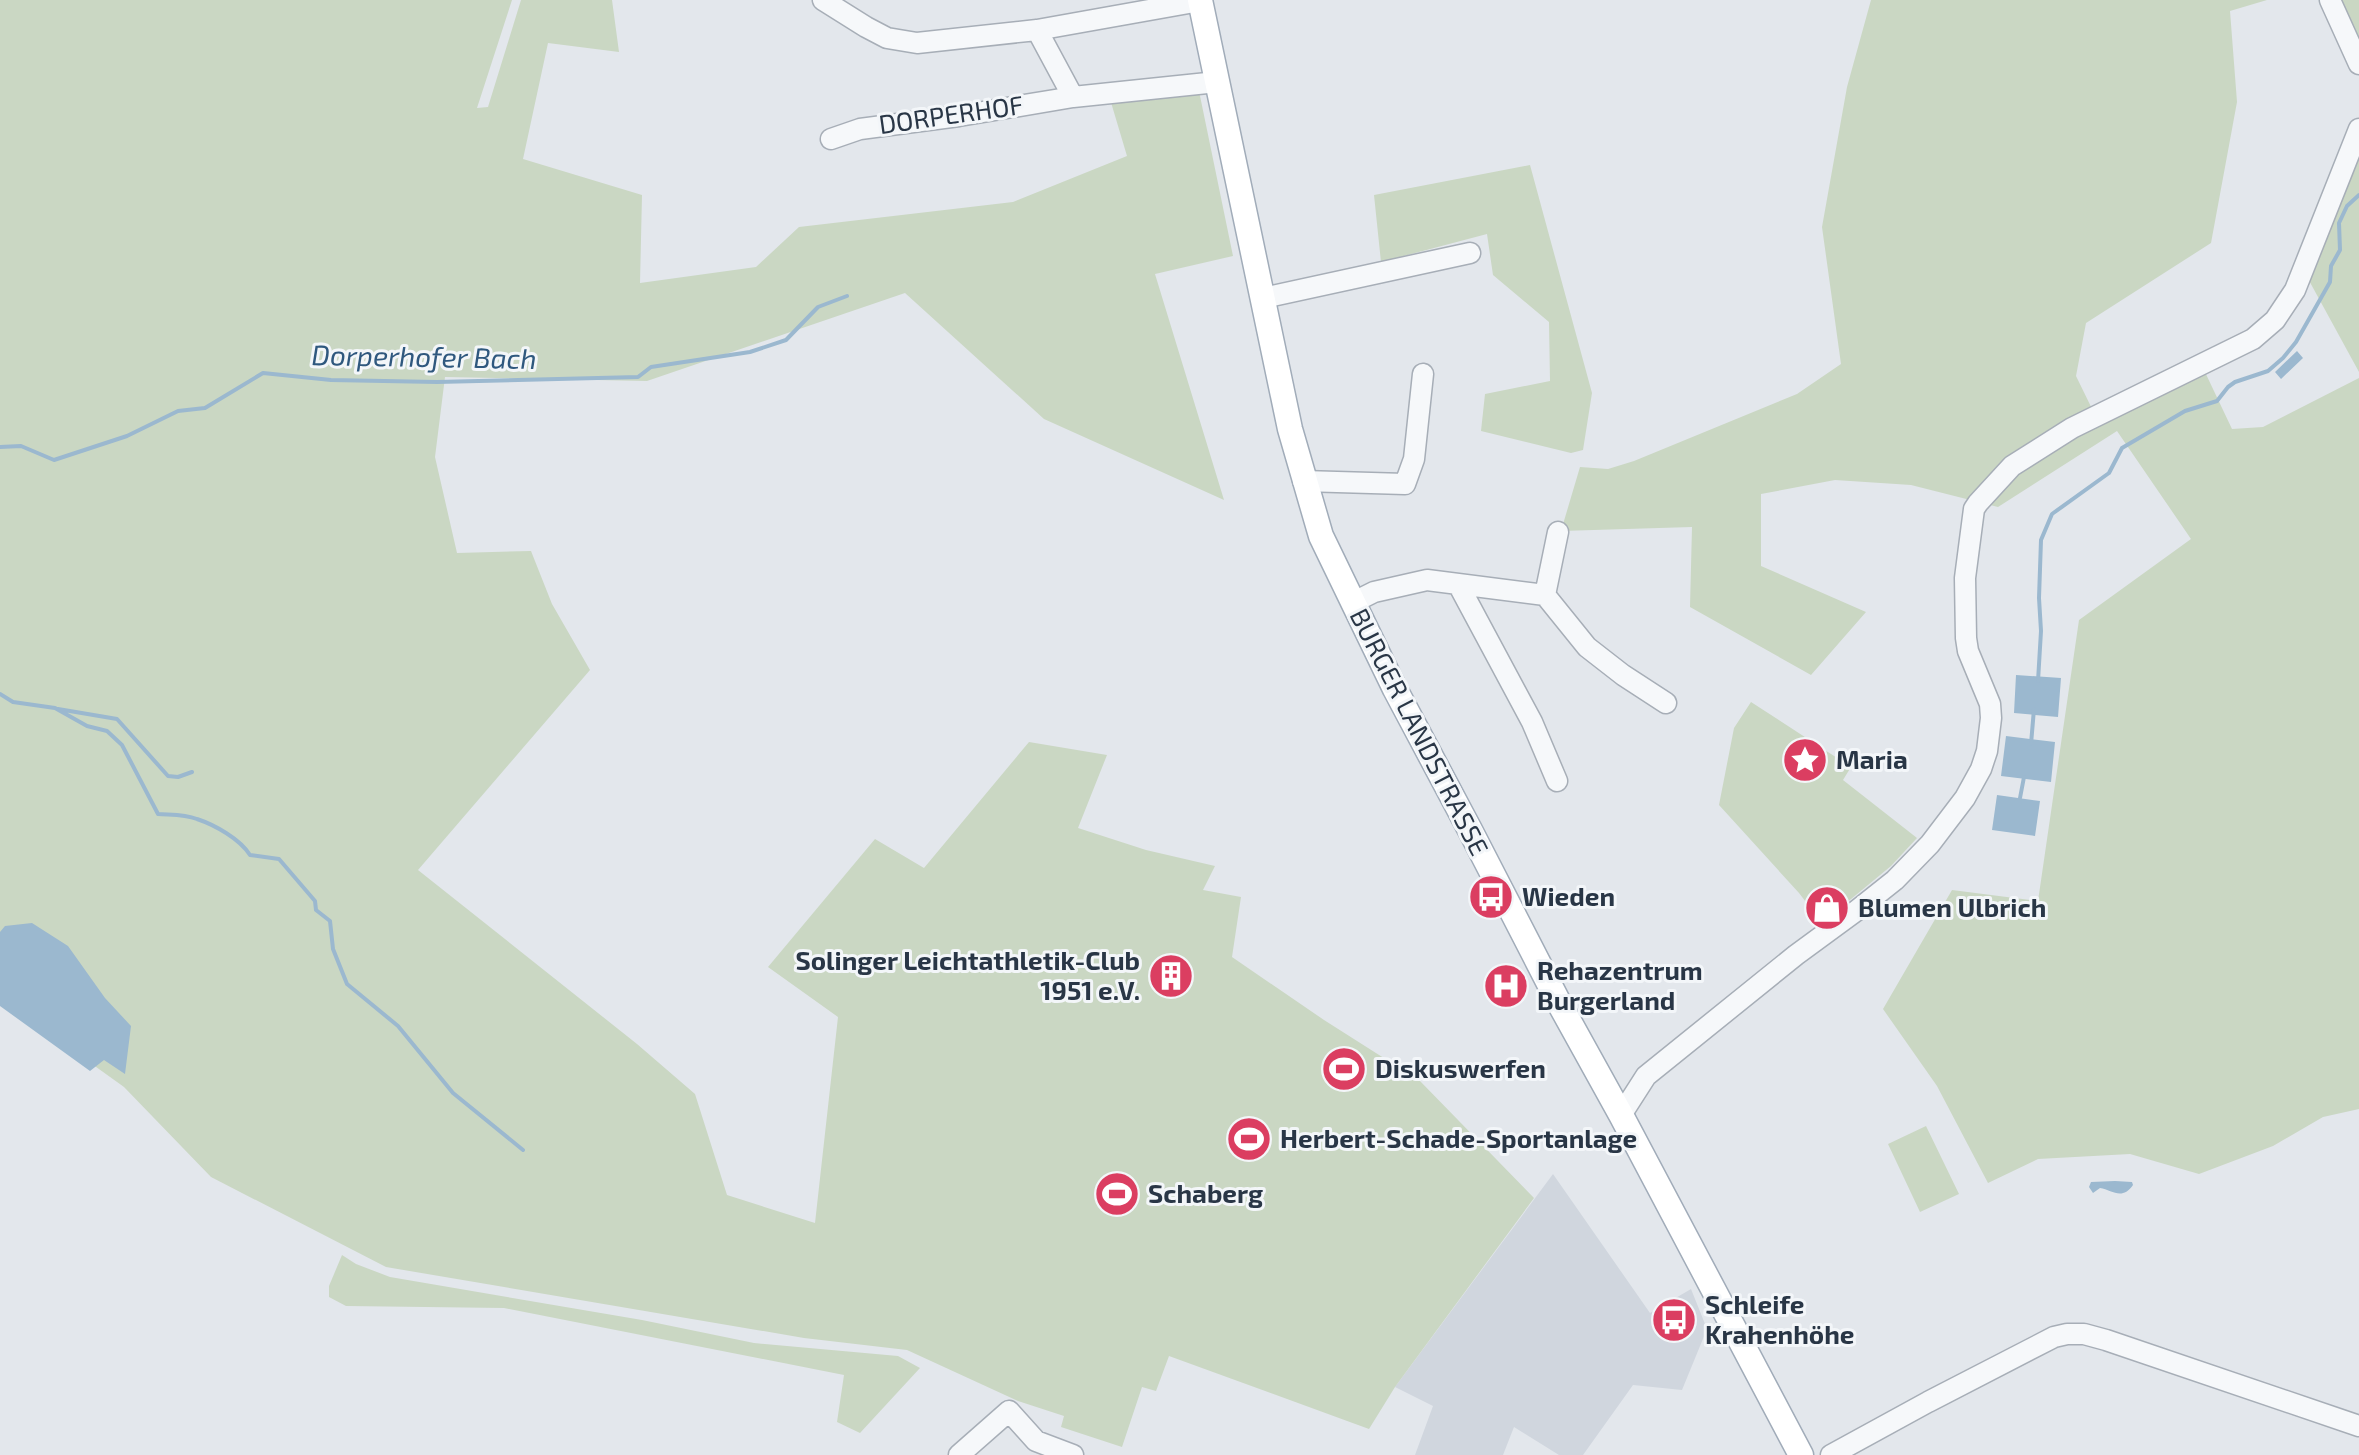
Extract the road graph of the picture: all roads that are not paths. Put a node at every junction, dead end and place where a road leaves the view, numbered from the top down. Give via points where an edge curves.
1 (823, 0) edge
2 (1200, 0) edge
3 (2330, 0) edge
4 (1037, 30) junction
5 (2359, 64) edge
6 (1217, 82) junction
7 (1073, 97) junction
8 (2359, 129) edge
9 (831, 139) dead end
10 (1470, 253) dead end
11 (1263, 298) junction
12 (1423, 374) dead end
13 (1303, 481) junction
14 (1558, 532) dead end
15 (1458, 584) junction
16 (1545, 595) junction
17 (1352, 603) junction
18 (1666, 703) dead end
19 (1557, 781) dead end
20 (1621, 1115) junction
21 (2359, 1426) edge
22 (959, 1455) edge
23 (1073, 1455) edge
24 (1801, 1455) edge
25 (1831, 1455) edge

1 - 4 street via 887,38 907,43
2 - 4 street
2 - 6 main road, BURGER LANDSTRASSE
3 - 5 street
4 - 7 street
6 - 7 street, DORPERHOF
6 - 11 main road, BURGER LANDSTRASSE
7 - 9 street, DORPERHOF via 860,129
8 - 20 street via 2295,290 2275,320 2243,346 2047,443 2012,466 1974,509 1965,578 1966,638 1990,704 1990,737 1977,777 1946,824 1895,880 1646,1076
10 - 11 street
11 - 13 main road, BURGER LANDSTRASSE
12 - 13 street via 1414,459 1405,484
13 - 17 main road, BURGER LANDSTRASSE
14 - 16 street
15 - 16 street
15 - 17 street via 1427,580 1374,592
15 - 19 street via 1532,722
16 - 18 street via 1587,647
17 - 20 main road, BURGER LANDSTRASSE
20 - 24 main road, BURGER LANDSTRASSE
21 - 25 street via 2106,1340 2067,1334 1986,1371
22 - 23 street via 1009,1411 1036,1441

